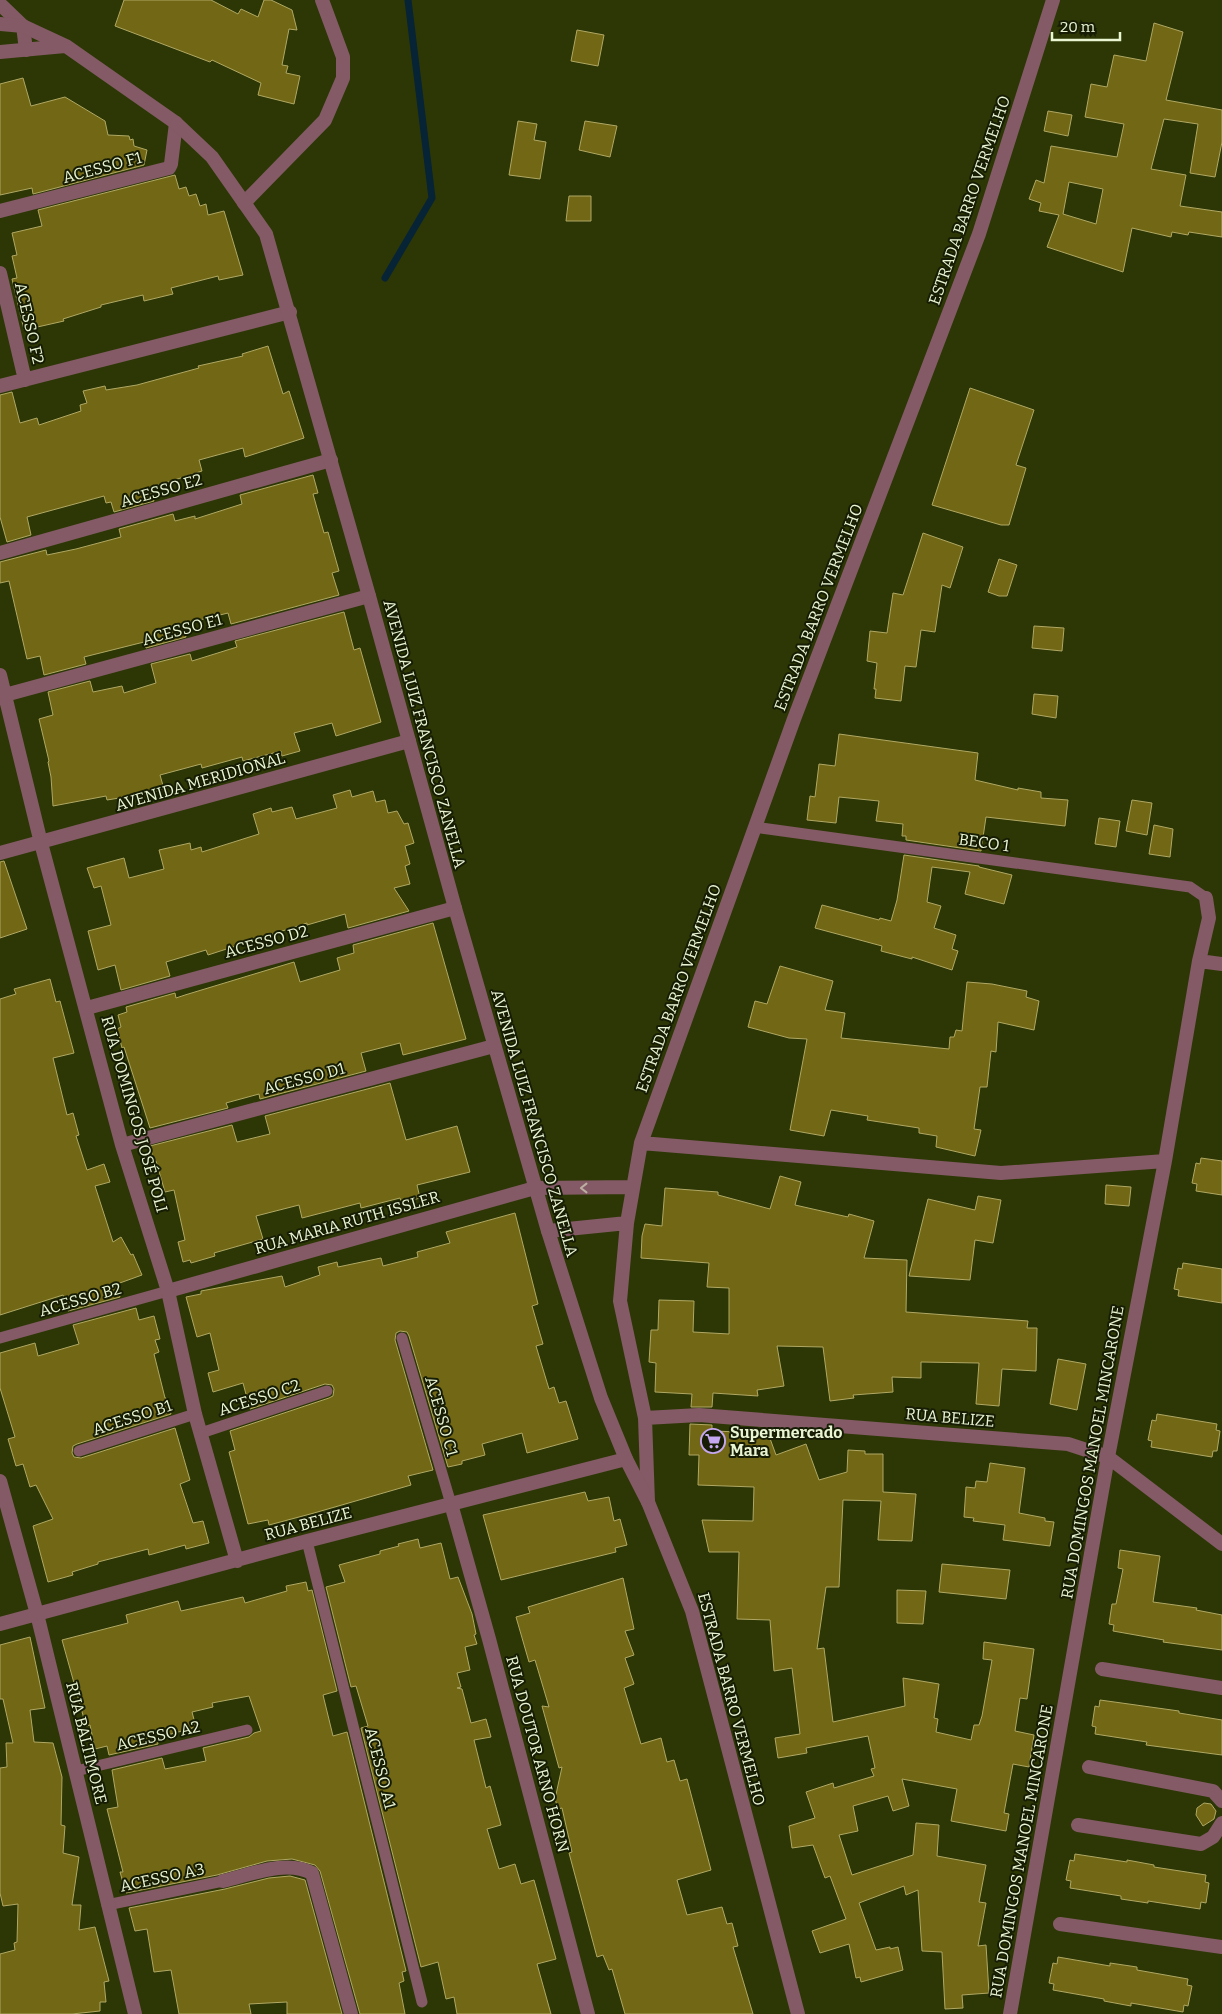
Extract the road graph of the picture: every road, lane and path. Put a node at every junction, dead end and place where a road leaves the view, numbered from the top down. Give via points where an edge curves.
1 (322, 0) edge
2 (1053, 0) edge
3 (0, 4) edge
4 (0, 24) edge
5 (23, 26) junction
6 (66, 46) junction
7 (26, 50) junction
8 (0, 52) edge
9 (176, 123) junction
10 (244, 203) junction
11 (0, 211) edge
12 (0, 273) edge
13 (290, 312) junction
14 (25, 380) junction
15 (0, 386) edge
16 (331, 460) junction
17 (0, 553) edge
18 (369, 596) junction
19 (0, 675) edge
20 (5, 695) junction
21 (408, 741) junction
22 (754, 827) junction
23 (41, 843) junction
24 (0, 854) edge
25 (1206, 898) joint
26 (455, 908) junction
27 (1199, 961) junction
28 (1222, 964) edge
29 (87, 1008) junction
30 (494, 1046) junction
31 (642, 1143) junction
32 (122, 1145) junction
33 (1164, 1161) junction
34 (633, 1186) junction
35 (535, 1188) junction
36 (628, 1223) junction
37 (548, 1231) junction
38 (168, 1291) junction
39 (0, 1338) edge
40 (402, 1338) dead end
41 (328, 1391) dead end
42 (195, 1414) junction
43 (645, 1418) junction
44 (201, 1433) junction
45 (79, 1451) dead end
46 (1108, 1457) junction
47 (626, 1460) junction
48 (0, 1481) edge
49 (648, 1502) junction
50 (451, 1504) junction
51 (308, 1541) junction
52 (1222, 1544) edge
53 (237, 1561) junction
54 (36, 1614) junction
55 (0, 1624) edge
56 (1102, 1669) dead end
57 (1222, 1688) edge
58 (247, 1730) dead end
59 (1089, 1766) dead end
60 (76, 1771) junction
61 (1222, 1801) edge
62 (1222, 1823) edge
63 (1078, 1825) dead end
64 (223, 1881) joint
65 (107, 1904) junction
66 (1060, 1924) dead end
67 (1222, 1947) edge
68 (422, 2002) dead end
69 (135, 2014) edge
70 (351, 2014) edge
71 (588, 2014) edge
72 (798, 2014) edge
73 (1010, 2014) edge

1 - 10 street via 343,57 344,78 325,120
2 - 22 street, ESTRADA BARRO VERMELHO via 980,234
3 - 5 street
4 - 5 street, AVENIDA LUIZ FRANCISCO ZANELLA
5 - 6 street, AVENIDA LUIZ FRANCISCO ZANELLA
5 - 7 street
6 - 7 street
6 - 9 street, AVENIDA LUIZ FRANCISCO ZANELLA
7 - 8 street
9 - 10 street, AVENIDA LUIZ FRANCISCO ZANELLA via 212,157
9 - 11 street, ACESSO F1 via 169,168
10 - 13 street, AVENIDA LUIZ FRANCISCO ZANELLA via 266,234
12 - 14 street, ACESSO F2
13 - 14 street
13 - 16 street, AVENIDA LUIZ FRANCISCO ZANELLA
14 - 15 street
16 - 17 street, ACESSO E2
16 - 18 street, AVENIDA LUIZ FRANCISCO ZANELLA
18 - 20 street, ACESSO E1
18 - 21 street, AVENIDA LUIZ FRANCISCO ZANELLA
19 - 20 street, RUA DOMINGOS JOSÉ POLI
20 - 23 street, RUA DOMINGOS JOSÉ POLI
21 - 23 street, AVENIDA MERIDIONAL
21 - 26 street, AVENIDA LUIZ FRANCISCO ZANELLA
22 - 25 lane, BECO 1 via 1190,888
22 - 31 street, ESTRADA BARRO VERMELHO
23 - 24 street, AVENIDA MERIDIONAL
23 - 29 street, RUA DOMINGOS JOSÉ POLI
25 - 27 street, RUA DOMINGOS MANOEL MINCARONE via 1209,918
26 - 29 street, ACESSO D2
26 - 30 street, AVENIDA LUIZ FRANCISCO ZANELLA
27 - 28 street
27 - 33 street, RUA DOMINGOS MANOEL MINCARONE
29 - 32 street, RUA DOMINGOS JOSÉ POLI
30 - 32 street, ACESSO D1
30 - 35 street, AVENIDA LUIZ FRANCISCO ZANELLA
31 - 33 street via 1002,1173
31 - 34 street, ESTRADA BARRO VERMELHO
32 - 38 street, RUA DOMINGOS JOSÉ POLI
33 - 46 street, RUA DOMINGOS MANOEL MINCARONE
34 -> 35 street, RUA MARIA RUTH ISSLER
34 - 36 street, ESTRADA BARRO VERMELHO
35 - 37 street, AVENIDA LUIZ FRANCISCO ZANELLA
35 - 38 street, RUA MARIA RUTH ISSLER
36 - 37 street
36 - 43 street, ESTRADA BARRO VERMELHO via 620,1301
37 - 47 street, AVENIDA LUIZ FRANCISCO ZANELLA via 601,1398
38 - 39 lane, ACESSO B2
38 - 42 street, RUA DOMINGOS JOSÉ POLI
40 - 50 lane, ACESSO C1
41 - 44 lane, ACESSO C2
42 - 44 street, RUA DOMINGOS JOSÉ POLI
42 - 45 lane, ACESSO B1
43 - 46 street, RUA BELIZE via 699,1415 1068,1444
43 - 49 street, ESTRADA BARRO VERMELHO
44 - 53 street, RUA DOMINGOS JOSÉ POLI
46 - 52 street, RUA BELIZE
46 - 73 street, RUA DOMINGOS MANOEL MINCARONE
47 - 49 street, AVENIDA LUIZ FRANCISCO ZANELLA
47 - 50 street, RUA BELIZE
48 - 54 street, RUA BALTIMORE
49 - 72 street, ESTRADA BARRO VERMELHO via 692,1610
50 - 51 street, RUA BELIZE
50 - 71 street, RUA DOUTOR ARNO HORN
51 - 53 street, RUA BELIZE
51 - 68 lane, ACESSO A1
53 - 54 street, RUA BELIZE
54 - 55 street, RUA BELIZE
54 - 60 street, RUA BALTIMORE
56 - 57 street
58 - 60 lane, ACESSO A2
59 - 61 street via 1213,1791
60 - 65 street, RUA BALTIMORE
62 - 63 street via 1213,1837 1201,1844
64 - 65 lane, ACESSO A3
64 - 70 street via 282,1868 302,1868 312,1873
65 - 69 street, RUA BALTIMORE
66 - 67 street

